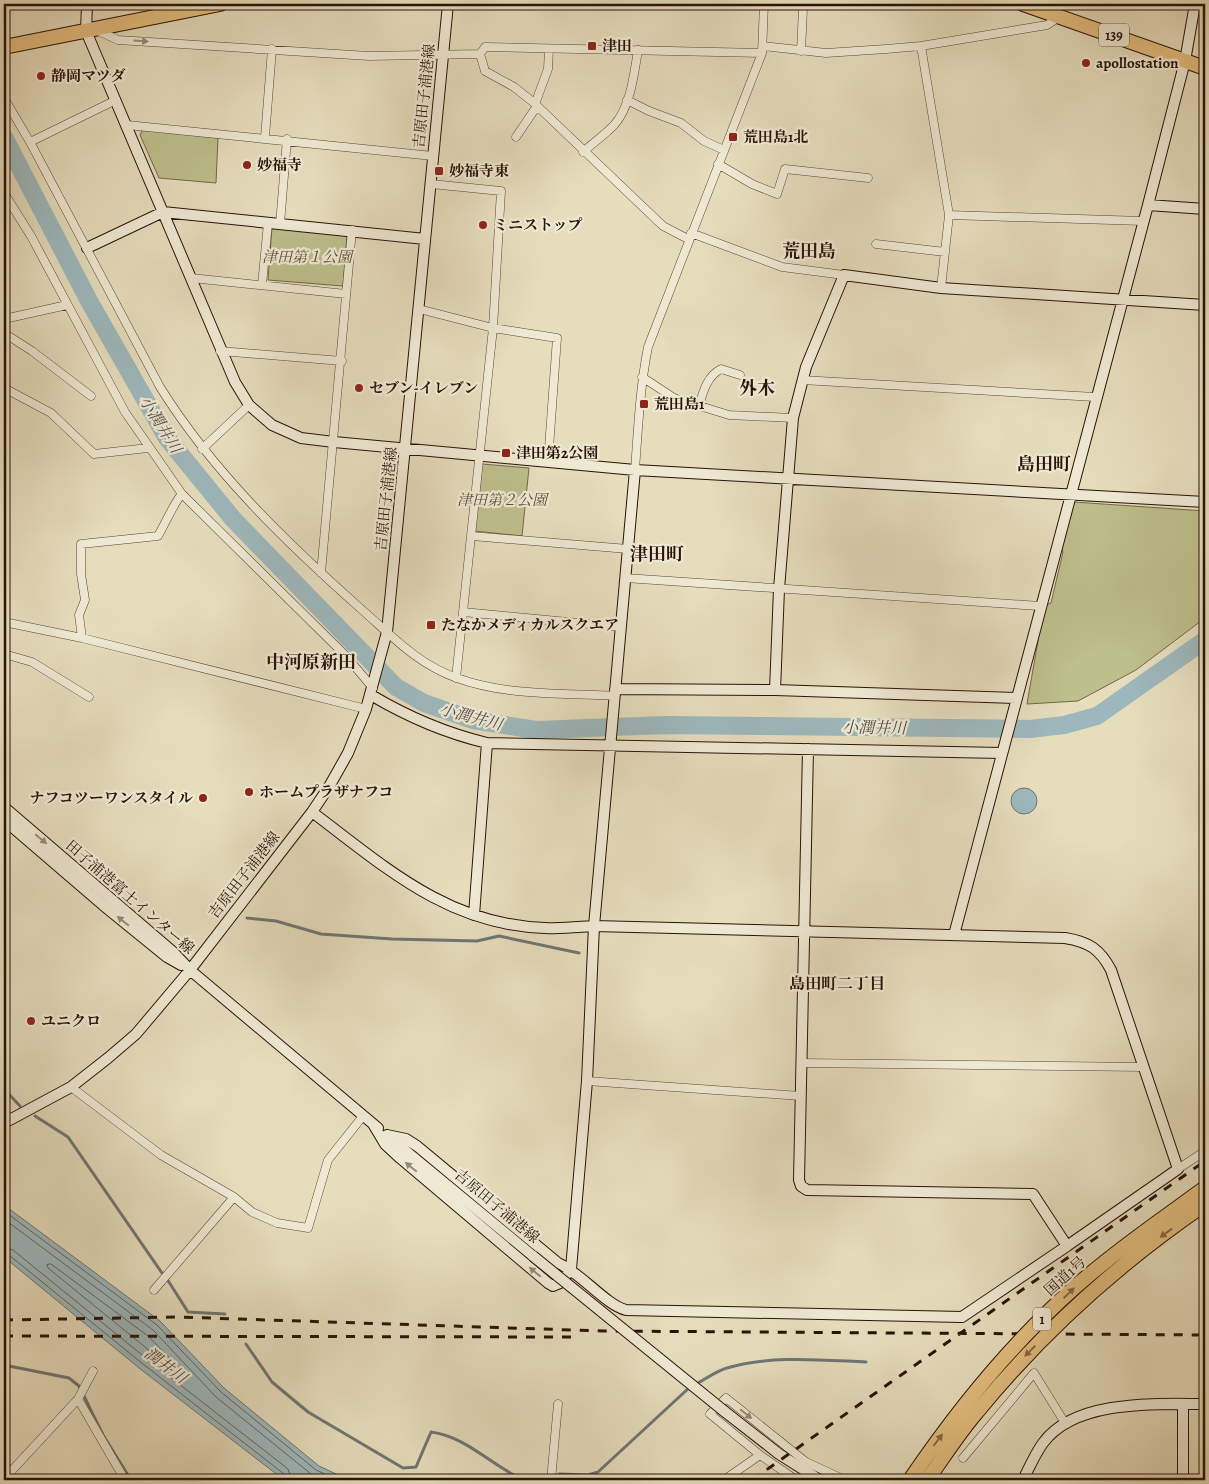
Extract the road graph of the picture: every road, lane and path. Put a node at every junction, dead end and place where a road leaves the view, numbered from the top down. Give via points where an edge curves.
1 (87, 4) edge
2 (220, 4) edge
3 (448, 4) edge
4 (764, 4) edge
5 (1023, 4) edge
6 (1195, 4) edge
7 (803, 8) dead end
8 (1061, 16) junction
9 (90, 30) junction
10 (921, 46) junction
11 (4, 47) edge
12 (272, 49) junction
13 (549, 49) junction
14 (638, 50) junction
15 (762, 50) junction
16 (801, 51) junction
17 (443, 54) junction
18 (480, 54) junction
19 (1185, 61) junction
20 (1205, 68) edge
21 (4, 98) edge
22 (116, 100) junction
23 (627, 100) junction
24 (536, 105) junction
25 (127, 125) junction
26 (265, 137) junction
27 (516, 137) dead end
28 (287, 139) junction
29 (30, 142) junction
30 (724, 150) junction
31 (583, 152) junction
32 (434, 156) junction
33 (718, 164) junction
34 (868, 178) dead end
35 (431, 184) junction
36 (4, 194) edge
37 (1148, 205) junction
38 (1205, 209) edge
39 (163, 212) junction
40 (949, 215) junction
41 (1144, 221) junction
42 (268, 223) junction
43 (280, 224) junction
44 (352, 230) junction
45 (690, 236) junction
46 (425, 240) junction
47 (876, 244) dead end
48 (86, 248) junction
49 (945, 252) junction
50 (844, 275) junction
51 (191, 278) junction
52 (262, 285) junction
53 (941, 288) junction
54 (346, 294) junction
55 (1121, 301) junction
56 (67, 305) junction
57 (1205, 305) edge
58 (419, 310) junction
59 (4, 319) edge
60 (493, 328) junction
61 (4, 333) edge
62 (220, 351) junction
63 (342, 361) junction
64 (740, 376) dead end
65 (642, 377) junction
66 (802, 380) junction
67 (4, 388) edge
68 (91, 396) dead end
69 (1095, 398) junction
70 (249, 405) junction
71 (698, 406) junction
72 (793, 418) junction
73 (334, 442) junction
74 (148, 448) junction
75 (202, 449) junction
76 (406, 450) junction
77 (480, 457) junction
78 (548, 462) junction
79 (635, 470) junction
80 (789, 480) junction
81 (182, 494) junction
82 (1070, 496) junction
83 (1205, 502) edge
84 (472, 536) junction
85 (628, 549) junction
86 (321, 573) junction
87 (625, 578) junction
88 (779, 589) junction
89 (1040, 606) junction
90 (463, 612) junction
91 (4, 622) edge
92 (621, 627) junction
93 (387, 636) junction
94 (82, 638) junction
95 (4, 654) edge
96 (456, 678) junction
97 (373, 689) junction
98 (775, 690) junction
99 (615, 692) junction
100 (89, 697) dead end
101 (1015, 702) junction
102 (366, 709) junction
103 (487, 744) junction
104 (610, 745) junction
105 (808, 749) junction
106 (1003, 749) junction
107 (4, 807) edge
108 (312, 812) junction
109 (4, 820) edge
110 (474, 915) junction
111 (594, 926) junction
112 (805, 932) junction
113 (954, 935) junction
114 (190, 970) junction
115 (802, 1063) junction
116 (1143, 1067) junction
117 (587, 1081) junction
118 (71, 1087) junction
119 (801, 1096) junction
120 (363, 1116) junction
121 (4, 1122) edge
122 (373, 1124) junction
123 (387, 1135) junction
124 (1205, 1150) edge
125 (1178, 1169) junction
126 (1205, 1188) edge
127 (234, 1197) junction
128 (1205, 1204) edge
129 (1067, 1246) junction
130 (571, 1269) junction
131 (154, 1290) dead end
132 (93, 1371) dead end
133 (80, 1395) junction
134 (558, 1404) dead end
135 (1183, 1404) junction
136 (1205, 1404) edge
137 (1064, 1423) junction
138 (760, 1455) junction
139 (963, 1458) dead end
140 (4, 1479) edge
141 (125, 1480) edge
142 (551, 1480) edge
143 (724, 1480) edge
144 (796, 1480) edge
145 (820, 1480) edge
146 (845, 1480) edge
147 (910, 1480) edge
148 (927, 1480) edge
149 (1023, 1480) edge
150 (1182, 1480) edge

1 - 9 street
2 - 9 highway
3 - 17 street, 吉原田子浦港線
4 - 15 street
5 - 8 highway, 139
6 - 19 street
7 - 16 street
8 - 10 street via 1047,25
8 - 19 highway, 139
9 - 11 highway
9 -> 12 street via 118,40
9 - 22 street
10 - 16 street via 826,53
10 - 40 street
12 - 17 street via 369,56
12 - 26 street
13 - 14 street
13 - 18 street via 485,48
13 - 24 street via 548,70
14 - 15 street
14 - 23 street
15 - 16 street
15 - 30 street
17 - 18 street
17 - 32 street, 吉原田子浦港線
18 - 24 street via 485,71 514,87
19 - 20 highway, 139
19 - 37 street
21 - 29 street
22 - 25 street
22 - 29 street
23 - 30 street via 682,123 704,141
23 - 31 street via 616,123
24 - 27 street
24 - 31 street
25 - 26 street
25 - 39 street
26 - 28 street
28 - 32 street
28 - 43 street
29 - 48 street
30 - 33 street
31 - 45 street via 663,226
32 - 35 street, 吉原田子浦港線
33 - 34 street via 777,194 785,170
33 - 45 street
35 - 46 street, 吉原田子浦港線
35 - 60 street via 501,191
36 - 56 street via 31,236
37 - 38 street
37 - 41 street
39 - 42 street
39 - 48 street
39 - 51 street
40 - 41 street
40 - 49 street
41 - 55 street
42 - 43 street
42 - 52 street
43 - 44 street
44 - 46 street
44 - 54 street
45 - 50 street via 782,267
45 - 65 street via 648,347
46 - 58 street, 吉原田子浦港線
47 - 49 street
48 - 75 street via 160,387
49 - 53 street
50 - 53 street
50 - 66 street
51 - 52 street
51 - 62 street
52 - 54 street
53 - 55 street
54 - 63 street
55 - 57 street
55 - 69 street
56 - 59 street
56 - 74 street via 105,378
58 - 60 street
58 - 76 street, 吉原田子浦港線
60 - 77 street
60 - 78 street via 557,338
61 - 68 street
62 - 63 street
62 - 70 street
63 - 73 street
64 - 71 street via 721,369 716,372 709,379
65 - 71 street via 674,398
65 - 79 street
66 - 69 street
66 - 72 street
67 - 74 street via 51,413 94,454
69 - 82 street
70 - 73 street via 272,425 301,438
70 - 75 street
71 - 72 street via 729,415
72 - 80 street
73 - 76 street
73 - 86 street
74 - 81 street
75 - 86 street
76 - 77 street
76 - 93 street, 吉原田子浦港線
77 - 78 street
77 - 84 street
78 - 79 street
79 - 80 street
79 - 85 street
80 - 82 street
80 - 88 street
81 - 94 street via 158,536 81,544 85,600 79,615
81 - 97 street via 345,655
82 - 83 street
82 - 89 street
84 - 85 street
84 - 90 street
85 - 87 street
86 - 93 street
87 - 88 street
87 - 92 street
88 - 89 street
88 - 98 street
89 - 101 street
90 - 92 street
90 - 96 street
91 - 94 street
92 - 99 street
93 - 96 street via 413,656
93 - 97 street, 吉原田子浦港線
94 - 102 street
95 - 100 street via 32,662
96 - 99 street via 520,690
97 - 102 street, 吉原田子浦港線
97 - 103 street via 407,716 453,735
98 - 99 street
98 - 101 street
99 - 104 street
101 - 106 street
102 - 108 street, 吉原田子浦港線 via 348,753
103 - 104 street
103 - 110 street
104 - 105 street
104 - 111 street
105 - 106 street
105 - 112 street
106 - 113 street
107 -> 114 street, 田子浦港富士インター線 via 172,950
108 - 110 street via 411,886 439,902
108 - 114 street, 吉原田子浦港線
114 -> 109 street, 田子浦港富士インター線 via 160,951
110 - 111 street via 513,925 546,928
111 - 112 street
111 - 117 street
112 - 113 street
112 - 115 street
113 - 116 street via 1065,938 1096,947 1111,970
114 - 118 street via 136,1034
114 - 120 street, 吉原田子浦港線
115 - 116 street
115 - 119 street
116 - 125 street
117 - 119 street
117 - 130 street
118 - 121 street
118 - 127 street via 161,1155
119 - 129 street via 799,1180 807,1190 1033,1194
120 - 122 street, 吉原田子浦港線
120 - 127 street via 328,1160 308,1228 277,1222 252,1212
122 - 123 street, 吉原田子浦港線
130 -> 122 street via 557,1285 548,1283 400,1158 385,1144
123 - 130 street via 406,1139 417,1146 558,1263
123 - 145 street, 吉原田子浦港線, bridge via 779,1454
124 - 125 street
125 - 129 street
147 -> 126 highway, 国道1号 / 1, bridge via 978,1387 1022,1338 1075,1287 1136,1237
127 - 131 street
128 -> 148 highway, 国道1号 / 1, bridge via 1138,1252 1017,1364 975,1414
129 - 130 street via 962,1317 626,1310 615,1305
132 - 133 street
133 - 140 street
133 - 141 street
134 - 142 street
135 - 136 street
135 - 137 street via 1133,1404 1093,1412
135 - 150 street
137 - 139 street via 1034,1373
137 - 149 street via 1043,1442
138 - 143 street
138 - 144 street
138 -> 146 street via 710,1414 726,1398 806,1462

